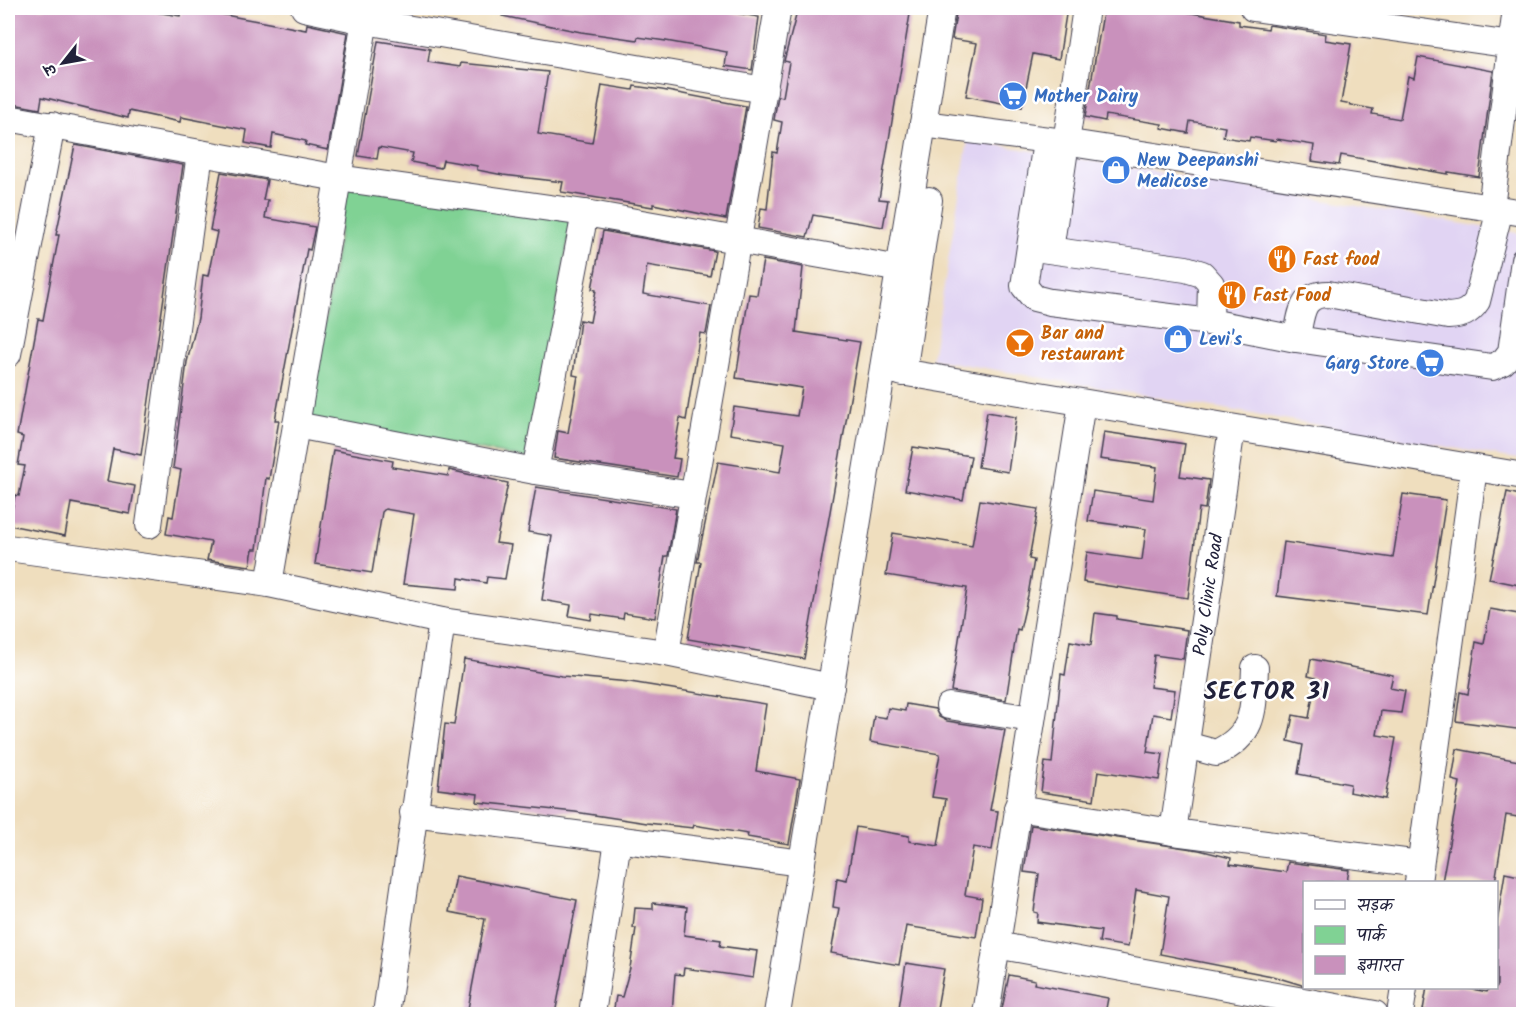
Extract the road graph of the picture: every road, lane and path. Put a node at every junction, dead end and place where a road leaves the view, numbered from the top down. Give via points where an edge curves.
1 (304, 8) edge
2 (778, 8) edge
3 (942, 8) edge
4 (1086, 8) edge
5 (1253, 8) edge
6 (1516, 8) edge
7 (366, 14) edge
8 (1512, 45) junction
9 (764, 90) junction
10 (8, 118) edge
11 (923, 124) junction
12 (52, 125) junction
13 (1055, 142) junction
14 (200, 153) junction
15 (338, 178) junction
16 (928, 200) dead end
17 (1505, 210) edge
18 (585, 213) junction
19 (738, 240) junction
20 (1040, 249) junction
21 (1524, 260) edge
22 (900, 268) junction
23 (1210, 322) junction
24 (8, 337) edge
25 (1296, 339) junction
26 (893, 371) junction
27 (1082, 403) junction
28 (296, 425) junction
29 (1232, 428) junction
30 (1473, 468) junction
31 (535, 471) junction
32 (1524, 476) edge
33 (693, 495) junction
34 (149, 525) dead end
35 (8, 548) edge
36 (269, 584) junction
37 (442, 621) junction
38 (666, 653) junction
39 (1255, 668) dead end
40 (831, 687) junction
41 (949, 706) dead end
42 (1032, 719) junction
43 (1186, 745) junction
44 (1017, 808) junction
45 (412, 813) junction
46 (1173, 832) junction
47 (618, 840) junction
48 (802, 863) junction
49 (1419, 873) edge
50 (996, 945) junction
51 (1404, 989) edge
52 (386, 1014) edge
53 (592, 1014) edge
54 (777, 1014) edge
55 (986, 1014) edge
56 (1375, 1014) edge
57 (1400, 1014) edge

1 - 7 street
2 - 9 street
3 - 11 street
4 - 13 street
5 - 8 street
6 - 8 street
7 - 9 street
7 - 15 street
8 - 17 street
9 - 19 street
10 - 12 street
11 - 13 street
11 - 22 street
12 - 14 street
12 - 24 street
13 - 17 street
13 - 20 street
14 - 15 street
14 - 34 street
15 - 18 street
15 - 28 street
16 - 26 street
17 - 25 street via 1472,309 1448,316 1328,294 1314,295 1306,302
18 - 19 street
18 - 31 street
19 - 22 street
19 - 33 street
20 - 23 street via 1202,274 1211,285
20 - 23 street via 1024,286 1034,298
21 - 25 street via 1511,352 1492,367
22 - 26 street
23 - 25 street
26 - 27 street
26 - 40 street
27 - 29 street
27 - 42 street
28 - 31 street
28 - 36 street
29 - 30 street
29 - 43 street, Poly Clinic Road
30 - 32 street
30 - 49 street
31 - 33 street
33 - 38 street
35 - 36 street
36 - 37 street
37 - 38 street
37 - 45 street
38 - 40 street
39 - 43 street via 1252,715 1237,744 1216,753
40 - 48 street
41 - 42 street
42 - 44 street
43 - 46 street, Poly Clinic Road
44 - 46 street
44 - 50 street
45 - 47 street
45 - 52 street
46 - 49 street
47 - 48 street
47 - 53 street
48 - 54 street
50 - 55 street
50 - 56 street
51 - 57 street

